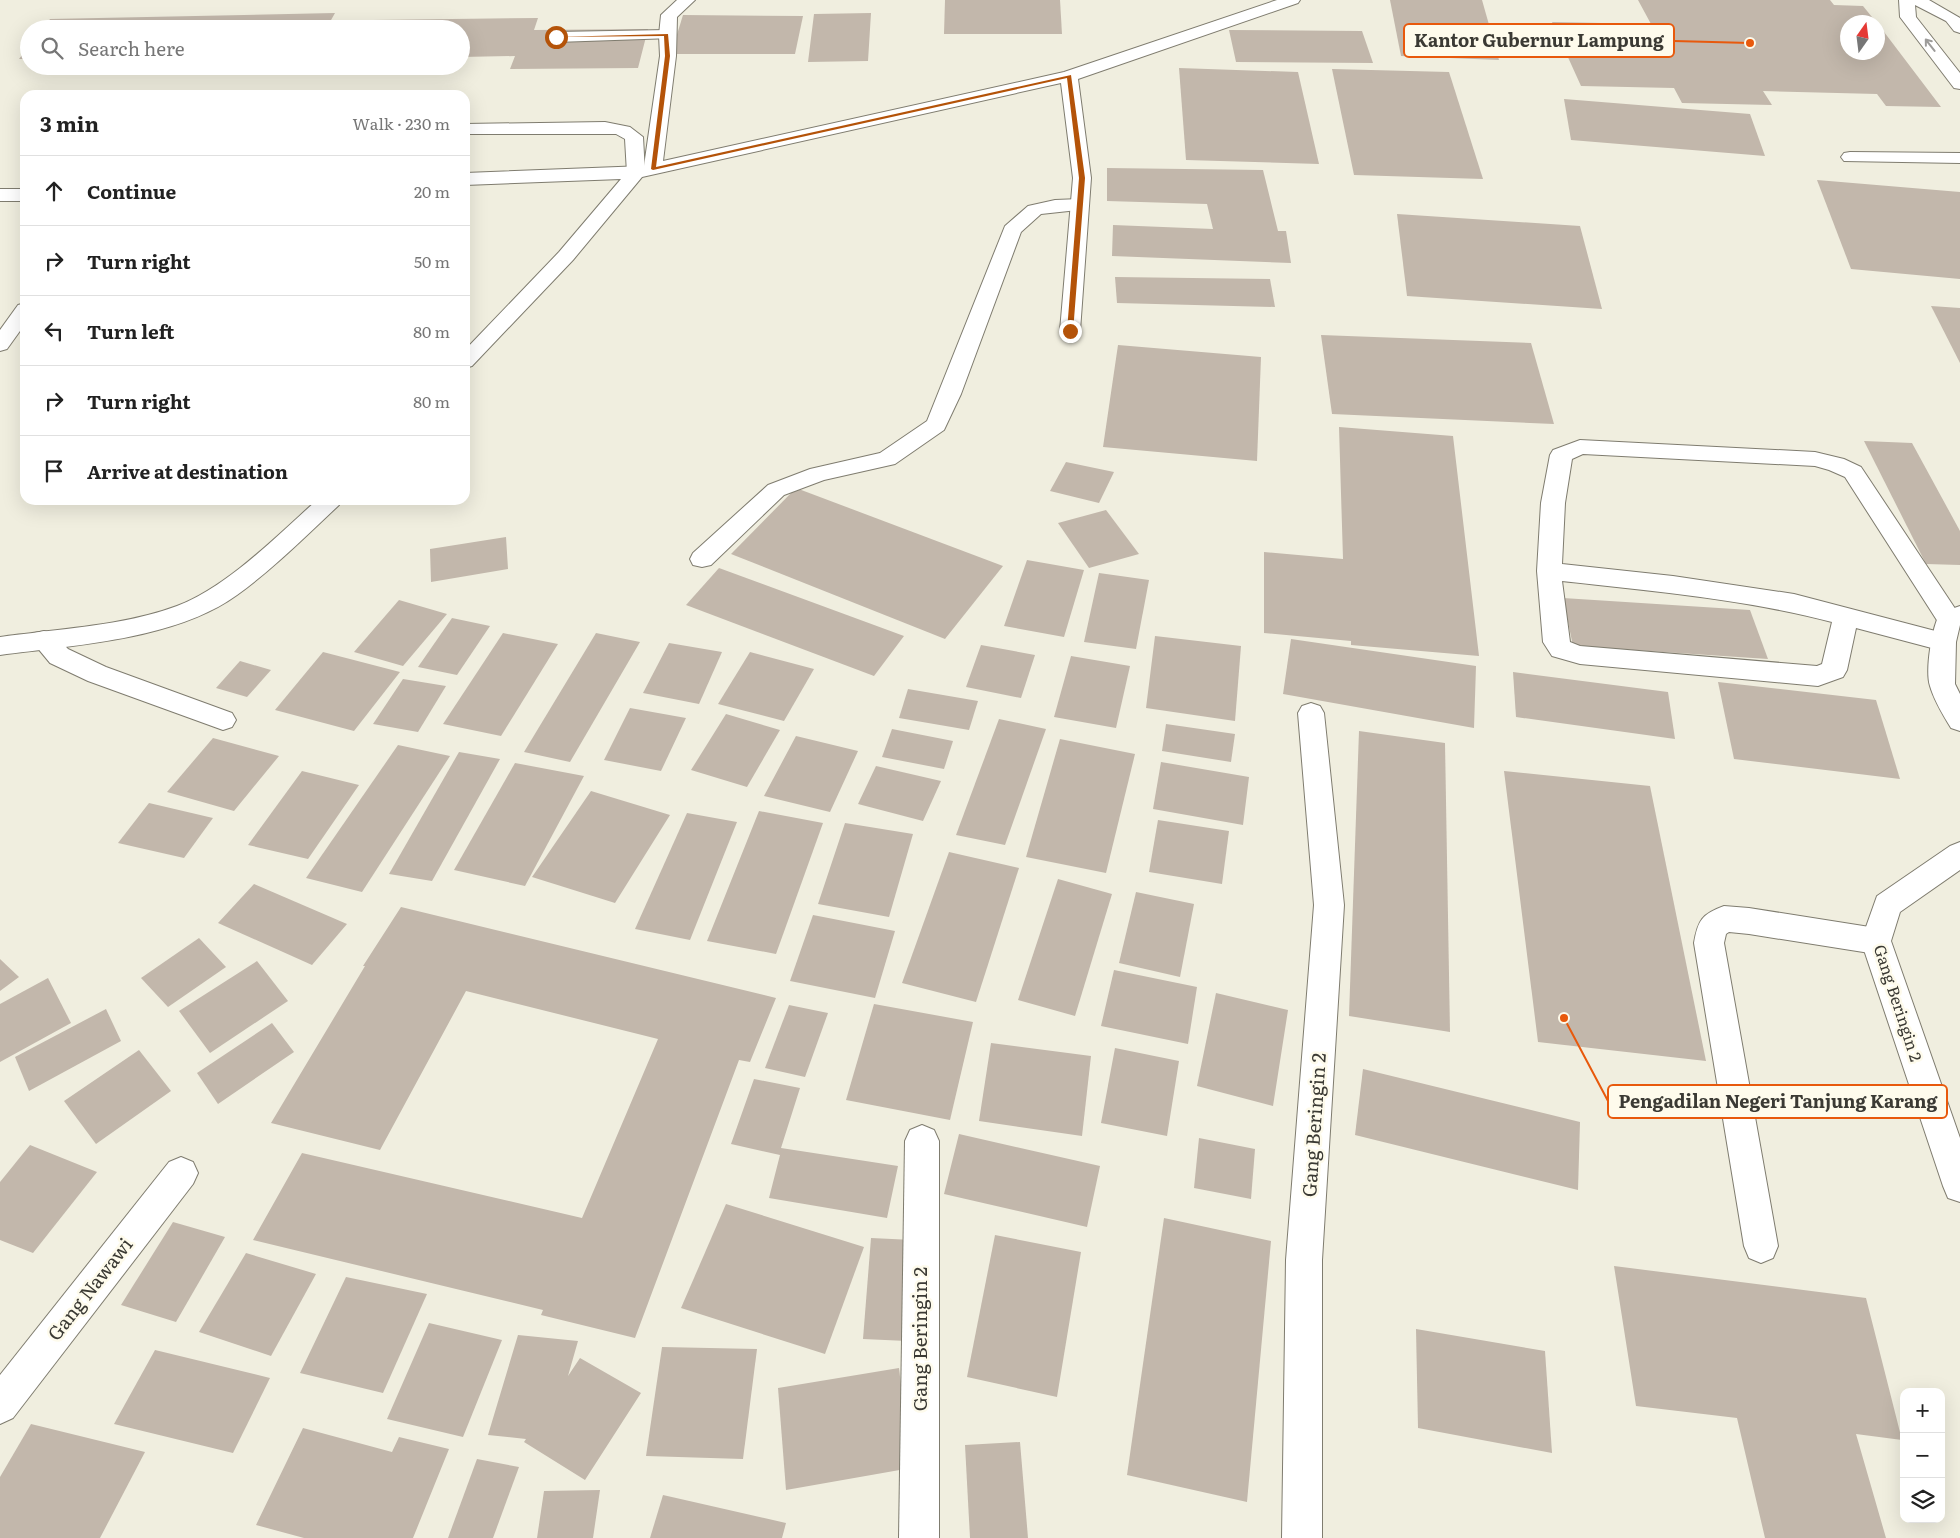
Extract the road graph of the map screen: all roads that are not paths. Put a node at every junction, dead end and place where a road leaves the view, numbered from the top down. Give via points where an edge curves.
1 (687, 0) edge
2 (1292, 0) edge
3 (1907, 0) edge
4 (1917, 0) edge
5 (1960, 28) edge
6 (666, 35) junction
7 (556, 37) dead end
8 (1069, 76) junction
9 (1960, 84) edge
10 (470, 128) edge
11 (1850, 157) dead end
12 (1960, 158) edge
13 (645, 171) junction
14 (470, 179) edge
15 (20, 194) edge
16 (0, 195) edge
17 (1080, 205) junction
18 (20, 316) edge
19 (1070, 331) dead end
20 (0, 345) edge
21 (470, 357) edge
22 (326, 505) edge
23 (702, 559) dead end
24 (1549, 571) junction
25 (1846, 616) junction
26 (1951, 625) edge
27 (44, 640) junction
28 (0, 646) edge
29 (1311, 713) dead end
30 (223, 720) dead end
31 (1960, 721) edge
32 (1960, 854) edge
33 (1876, 941) junction
34 (922, 1141) dead end
35 (180, 1173) dead end
36 (1959, 1183) edge
37 (1761, 1246) dead end
38 (0, 1405) edge
39 (919, 1538) edge
40 (1302, 1538) edge

1 - 6 street via 669,15
2 - 8 street
9 -> 3 street via 1908,17
4 - 5 street via 1952,18
6 - 7 street
6 - 13 street via 668,56
8 - 13 street
8 - 17 street via 1082,178
10 - 13 street via 619,128 634,137
11 - 12 street
13 - 14 street
13 - 21 street
15 - 16 street
17 - 19 street
17 - 23 street via 1035,210 1012,230 936,425 887,459 818,474 776,490
18 - 20 street
22 - 27 street via 227,590 186,612 130,628
24 - 25 street via 1794,603
24 - 25 street via 1556,642 1561,649 1580,655 1818,676 1834,670
24 - 26 street via 1553,503 1562,455 1580,447 1815,458 1853,472
25 - 26 street
26 - 31 street via 1942,684
27 - 28 street
27 - 30 street via 59,656 97,674
29 - 40 street, Gang Beringin 2 via 1329,905 1304,1260
32 - 33 street, Gang Beringin 2 via 1886,905
33 - 36 street, Gang Beringin 2
33 - 37 street via 1749,921 1724,919 1712,927 1709,943
34 - 39 street, Gang Beringin 2
35 - 38 street, Gang Nawawi

